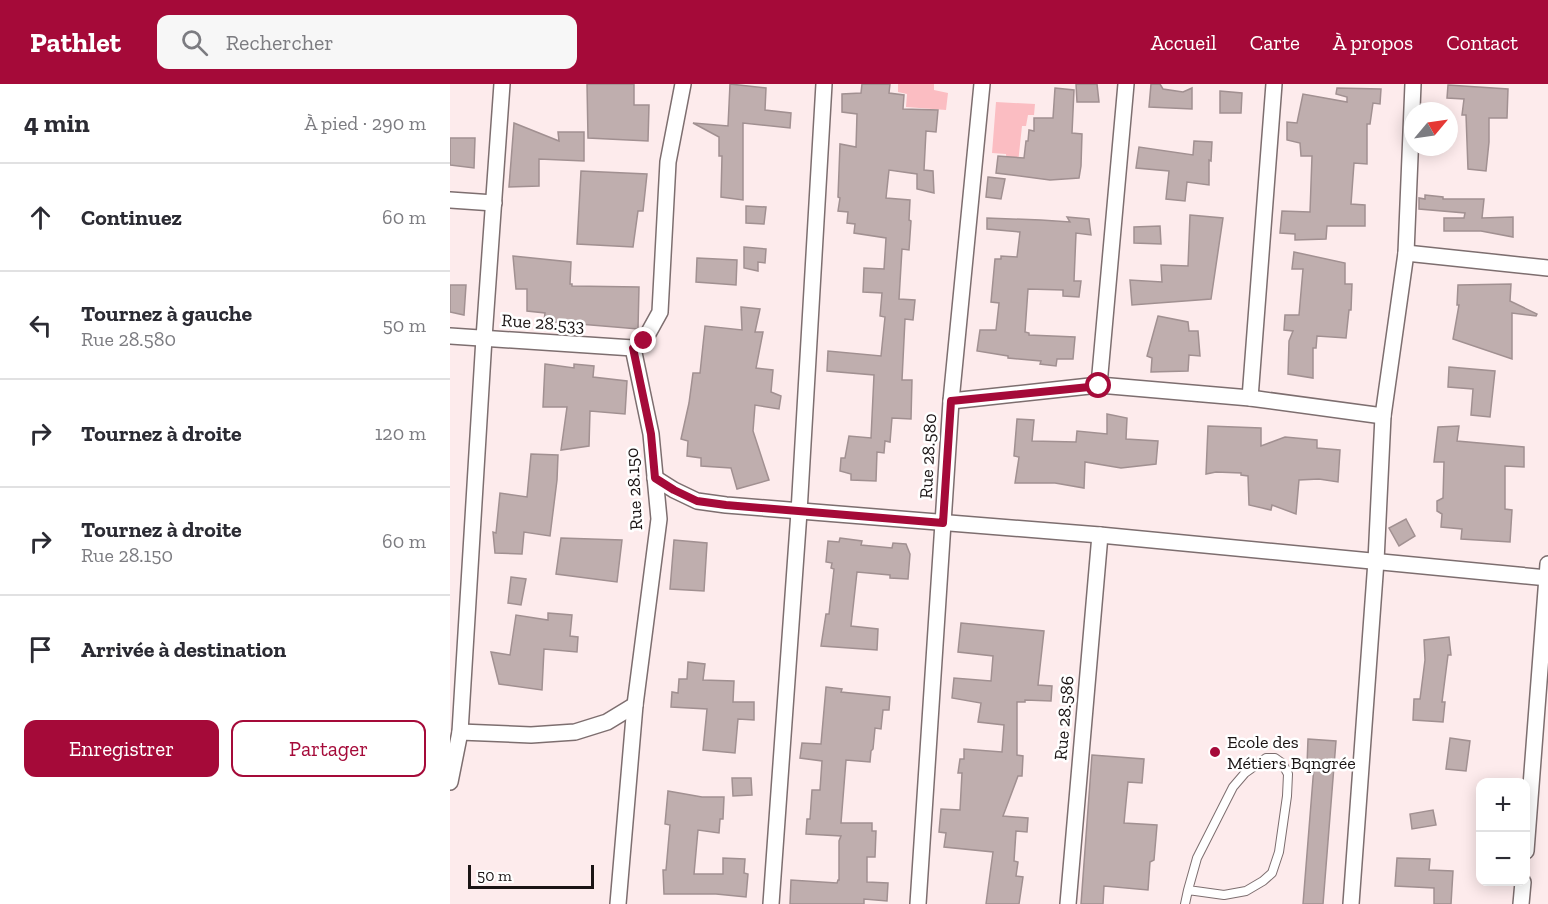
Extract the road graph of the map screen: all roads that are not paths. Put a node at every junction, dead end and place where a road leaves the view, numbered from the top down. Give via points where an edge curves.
1 (502, 84) edge
2 (683, 84) edge
3 (824, 84) edge
4 (982, 84) edge
5 (1126, 84) edge
6 (1274, 84) edge
7 (1413, 84) edge
8 (450, 200) edge
9 (494, 203) junction
10 (1406, 253) junction
11 (1548, 268) edge
12 (450, 336) edge
13 (484, 338) junction
14 (633, 348) junction
15 (1099, 386) junction
16 (1250, 398) junction
17 (951, 401) junction
18 (1383, 416) junction
19 (655, 478) junction
20 (799, 512) junction
21 (943, 523) junction
22 (1100, 535) junction
23 (1376, 561) junction
24 (1548, 573) edge
25 (635, 705) junction
26 (460, 732) junction
27 (450, 782) edge
28 (1528, 832) edge
29 (1523, 886) edge
30 (1188, 890) junction
31 (618, 904) edge
32 (771, 904) edge
33 (918, 904) edge
34 (1068, 904) edge
35 (1185, 904) edge
36 (1351, 904) edge
37 (1521, 904) edge

1 - 9 street
2 - 14 street via 668,162 660,312 644,341
3 - 20 street
4 - 17 street, Rue 28.580
5 - 15 street
6 - 16 street
7 - 10 street
8 - 9 street
9 - 13 street
10 - 11 street
10 - 18 street
12 - 13 street, Rue 28.533
13 - 14 street, Rue 28.533
13 - 26 street
14 - 19 street, Rue 28.150 via 651,434
15 - 16 street
15 - 17 street
16 - 18 street
17 - 21 street, Rue 28.580
18 - 23 street
19 - 20 street via 697,501
19 - 25 street, Rue 28.150 via 659,519
20 - 21 street
20 - 32 street
21 - 22 street
21 - 33 street, Rue 28.580
22 - 23 street
22 - 34 street, Rue 28.586
23 - 24 street
23 - 36 street
24 - 28 street
25 - 26 street via 607,722 574,732
25 - 31 street, Rue 28.150
26 - 27 street
29 - 37 street
30 - 30 lane via 1197,858 1233,787 1266,758 1275,758 1288,774 1280,852 1272,873 1246,891 1224,895
30 - 35 lane

